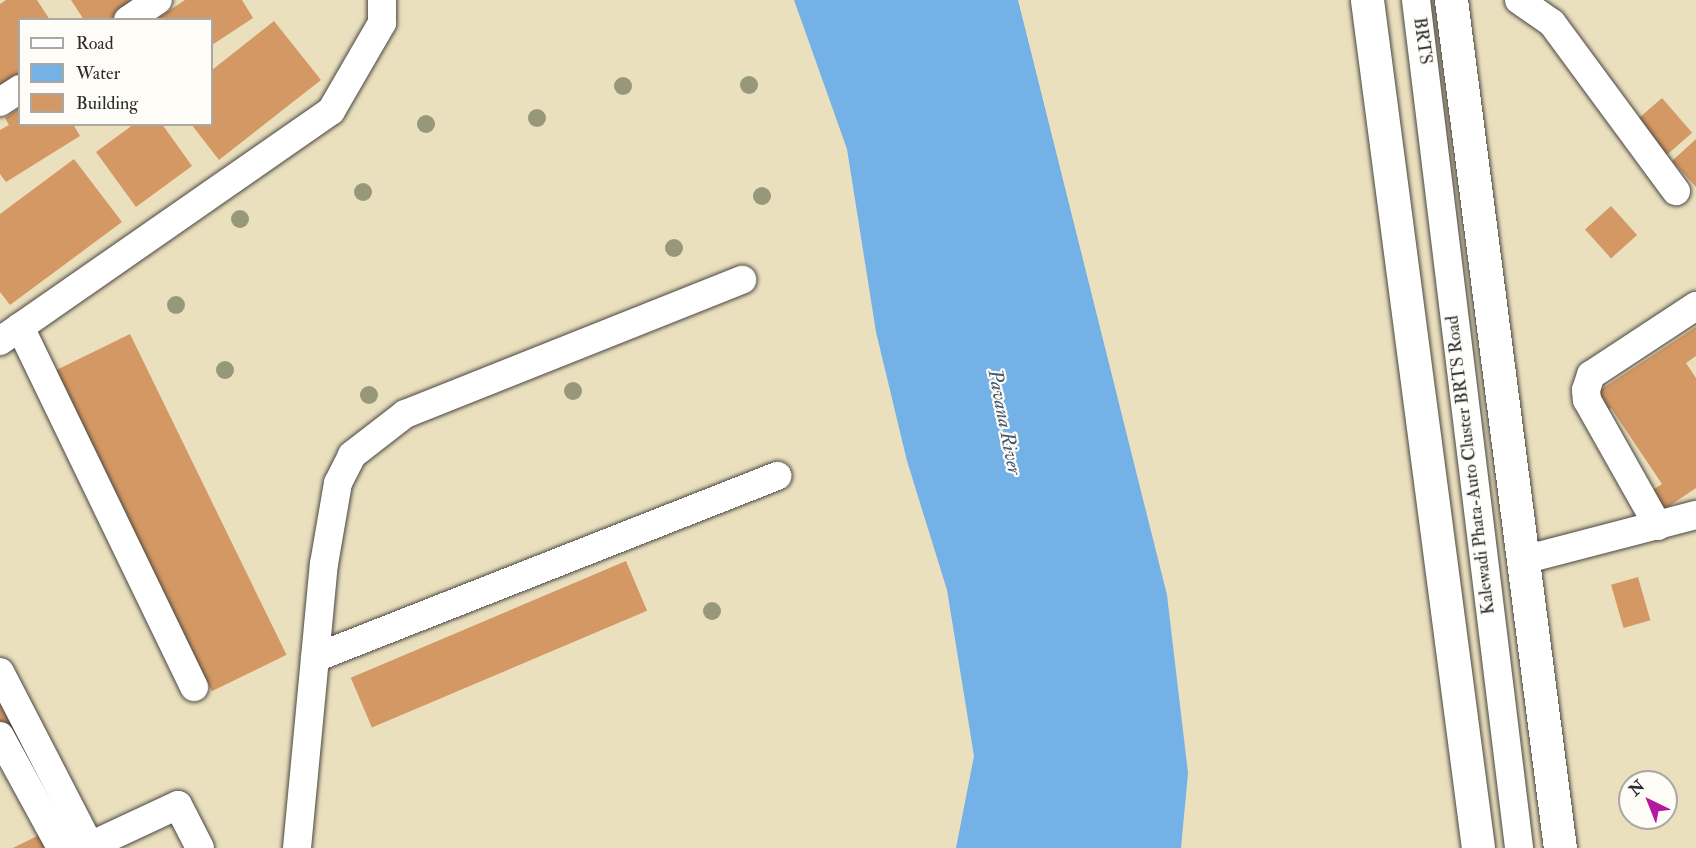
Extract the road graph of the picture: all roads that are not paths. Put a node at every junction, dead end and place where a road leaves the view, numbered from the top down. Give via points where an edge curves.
1 (158, 0) edge
2 (382, 0) edge
3 (1367, 0) edge
4 (1416, 0) edge
5 (1451, 0) edge
6 (1519, 0) edge
7 (131, 18) edge
8 (1428, 82) joint
9 (18, 90) edge
10 (0, 102) edge
11 (1676, 191) dead end
12 (742, 280) dead end
13 (1696, 306) edge
14 (10, 334) edge
15 (777, 476) dead end
16 (1695, 519) edge
17 (1658, 526) junction
18 (1523, 560) junction
19 (315, 658) junction
20 (0, 672) edge
21 (194, 687) dead end
22 (0, 736) edge
23 (61, 848) edge
24 (200, 848) edge
25 (297, 848) edge
26 (1478, 848) edge
27 (1519, 848) edge
28 (1560, 848) edge

1 - 7 street
2 - 14 street via 382,23 331,111
3 - 26 main road
4 - 8 street, BRTS
5 - 18 main road
6 - 11 street via 1552,23
8 - 27 street, Kalewadi Phata-Auto Cluster BRTS Road via 1506,765
9 - 10 street
12 - 19 street via 405,414 352,455 338,483 324,564
13 - 17 street via 1591,375 1586,390 1587,400
14 - 21 street
15 - 19 street
16 - 17 street
17 - 18 street
18 - 28 main road
19 - 25 street
20 - 24 street via 90,846 178,806
22 - 23 street

